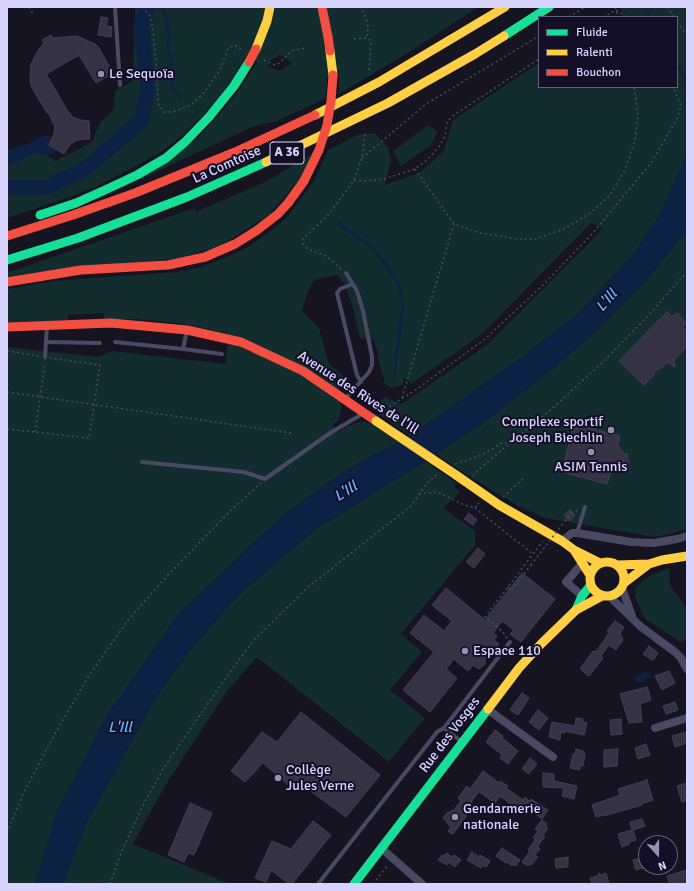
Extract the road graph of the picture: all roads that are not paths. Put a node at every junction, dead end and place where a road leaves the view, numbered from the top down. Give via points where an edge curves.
1 (115, 7) edge
2 (270, 7) edge
3 (322, 7) edge
4 (505, 7) edge
5 (549, 7) edge
6 (120, 85) dead end
7 (330, 107) junction
8 (29, 219) dead end
9 (7, 236) edge
10 (7, 260) edge
11 (346, 273) road end
12 (7, 282) edge
13 (353, 284) junction
14 (47, 326) junction
15 (7, 327) edge
16 (187, 330) junction
17 (46, 342) junction
18 (115, 342) dead end
19 (100, 343) dead end
20 (183, 349) junction
21 (222, 354) dead end
22 (45, 357) road end
23 (361, 382) junction
24 (345, 399) junction
25 (364, 413) junction
26 (142, 462) dead end
27 (585, 507) dead end
28 (577, 533) junction
29 (687, 536) edge
30 (562, 541) junction
31 (574, 550) junction
32 (687, 556) edge
33 (600, 563) junction
34 (648, 564) junction
35 (617, 565) junction
36 (580, 566) dead end
37 (590, 575) junction
38 (623, 585) junction
39 (590, 586) junction
40 (580, 594) dead end
41 (605, 596) junction
42 (576, 610) junction
43 (632, 619) junction
44 (510, 642) road end
45 (687, 669) edge
46 (487, 708) junction
47 (687, 718) edge
48 (444, 728) junction
49 (655, 728) dead end
50 (462, 742) junction
51 (553, 757) dead end
52 (381, 848) junction
53 (318, 884) edge
54 (354, 884) edge
55 (422, 884) edge

1 - 6 lane
2 - 8 main road, bridge via 256,49 234,86 185,142 166,158 137,175 76,203
3 - 7 main road, bridge via 333,75
4 - 7 main road, La Comtoise / A 36 via 386,78
5 - 10 main road, La Comtoise / A 36 via 388,103 302,146 187,197 78,238
7 - 9 main road, La Comtoise / A 36 via 179,175 73,215
7 - 12 main road, bridge via 319,150 304,180 278,214 235,244 205,257 168,265 75,271
11 - 13 lane
13 - 23 lane via 363,311 372,357 369,372
13 - 23 lane via 340,289 337,293 356,375
14 - 15 main road, Avenue des Rives de l'Ill
14 - 16 main road, Avenue des Rives de l'Ill via 111,323
14 - 17 lane
16 - 20 lane
16 - 24 main road, Avenue des Rives de l'Ill via 240,342 303,371
17 - 19 lane
17 - 22 lane
18 - 20 lane
20 - 21 lane
23 - 24 lane
24 - 25 main road, Avenue des Rives de l'Ill
25 - 26 lane via 330,433 265,479 244,472
25 - 30 main road, Avenue des Rives de l'Ill, bridge via 495,503
27 - 28 lane
28 - 29 street via 654,543
28 - 30 street via 572,533
30 - 31 main road, Avenue des Rives de l'Ill
31 - 33 main road, Avenue des Rives de l'Ill
31 - 37 main road, Avenue des Rives de l'Ill
32 - 34 main road, Rue des Vosges
33 - 35 main road, Rue des Vosges via 612,562
33 - 37 main road
34 - 35 main road, Rue des Vosges
34 - 38 main road, Rue des Vosges
35 - 38 main road via 623,573
36 - 40 street via 566,582
37 - 39 main road
38 - 41 main road, Rue des Vosges via 614,595
38 - 43 street
39 - 41 main road via 597,594
39 - 42 main road, Rue des Vosges
41 - 42 main road, Rue des Vosges
41 - 43 street
42 - 46 main road, Rue des Vosges via 518,668
43 - 45 street via 675,652
44 - 48 lane
46 - 50 main road, Rue des Vosges
46 - 51 street
47 - 49 street
48 - 50 lane
48 - 53 lane via 437,732
50 - 52 main road, Rue des Vosges
52 - 54 main road, Rue des Vosges
52 - 55 street

